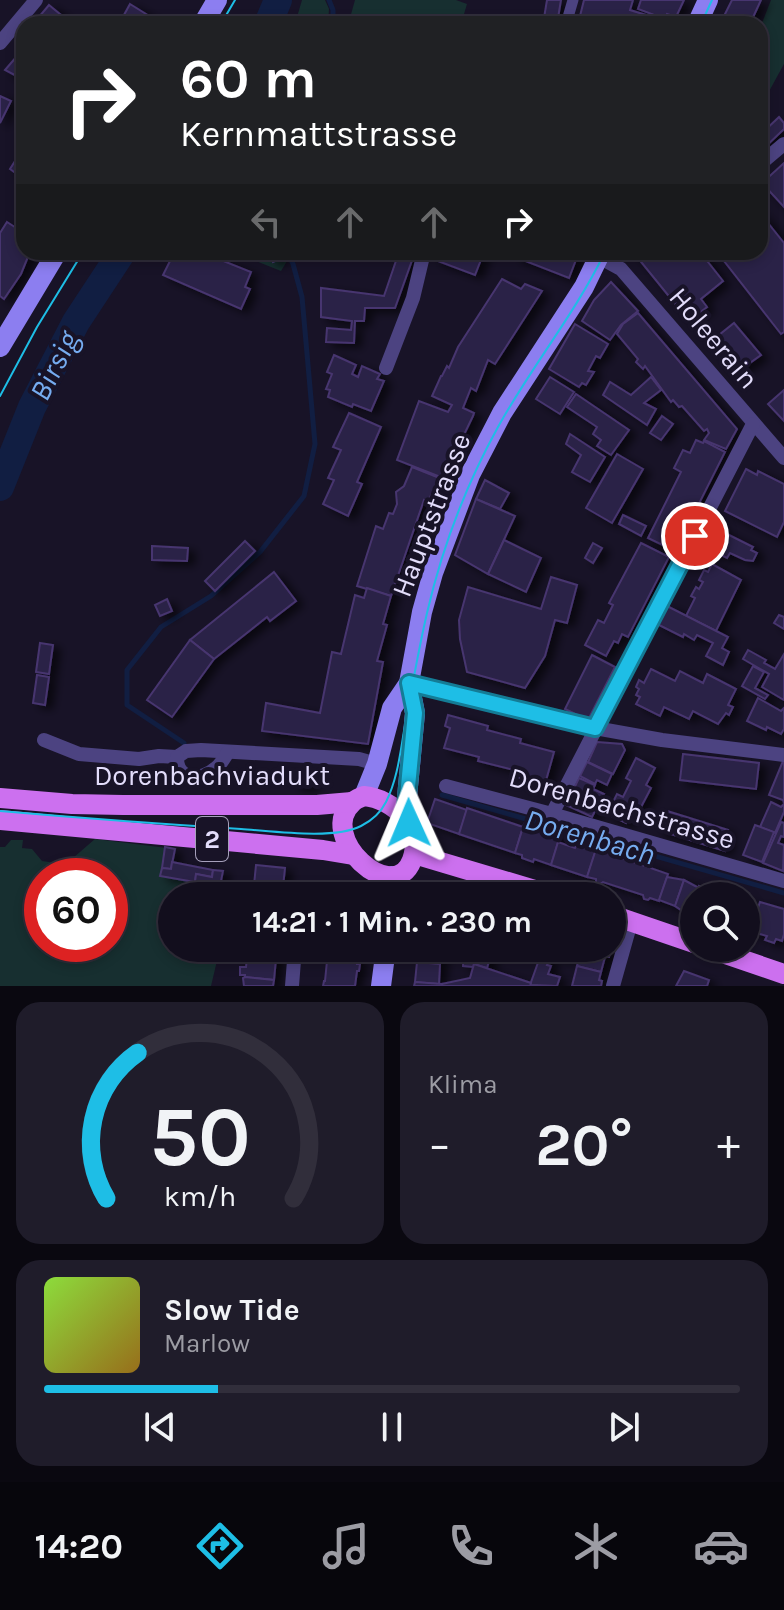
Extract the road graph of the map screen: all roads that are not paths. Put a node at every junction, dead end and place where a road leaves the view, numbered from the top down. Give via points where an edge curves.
1 (36, 0) edge
2 (23, 16) edge
3 (16, 24) edge
4 (0, 43) edge
5 (784, 144) edge
6 (768, 157) edge
7 (52, 260) edge
8 (422, 260) edge
9 (597, 260) edge
10 (608, 260) edge
11 (0, 347) edge
12 (386, 368) dead end
13 (753, 424) junction
14 (784, 458) edge
15 (409, 683) junction
16 (595, 728) junction
17 (44, 740) dead end
18 (782, 749) edge
19 (228, 752) junction
20 (177, 757) junction
21 (377, 764) junction
22 (446, 786) dead end
23 (0, 798) edge
24 (358, 799) junction
25 (552, 814) junction
26 (405, 818) junction
27 (0, 820) edge
28 (414, 854) junction
29 (353, 855) junction
30 (784, 881) edge
31 (385, 882) edge
32 (393, 882) edge
33 (508, 882) edge
34 (626, 920) edge
35 (680, 938) edge
36 (294, 962) edge
37 (384, 962) edge
38 (616, 962) edge
39 (749, 962) edge
40 (784, 974) edge
41 (292, 986) edge
42 (381, 986) edge
43 (613, 986) edge

1 - 2 street
3 - 4 street
5 - 6 street
7 - 11 main road
8 - 12 street
9 - 15 main road, Hauptstrasse via 502,413 470,475 433,573
10 - 13 street, Holeerain
13 - 14 street, Holeerain
13 - 16 street
15 - 16 street
15 - 21 main road, Hauptstrasse via 392,708
15 - 26 main road, Hauptstrasse via 415,713
16 - 18 street via 662,740
16 - 25 street
17 - 20 street via 79,754
19 - 20 street via 186,751
19 - 20 street via 214,771 194,776 184,775
19 - 21 street
21 - 24 main road, Hauptstrasse
22 - 25 street, Dorenbachstrasse
23 - 24 main road, Dorenbachviadukt / 2 via 72,804 317,805
24 - 26 main road via 373,797
24 - 29 main road via 344,822
25 - 30 street, Dorenbachstrasse
26 - 28 main road via 413,832
27 - 29 main road, Dorenbachviadukt / 2
28 - 32 main road via 411,865
28 - 33 main road
29 - 31 main road
34 - 35 main road
36 - 41 street
37 - 42 main road
38 - 43 street
39 - 40 main road

